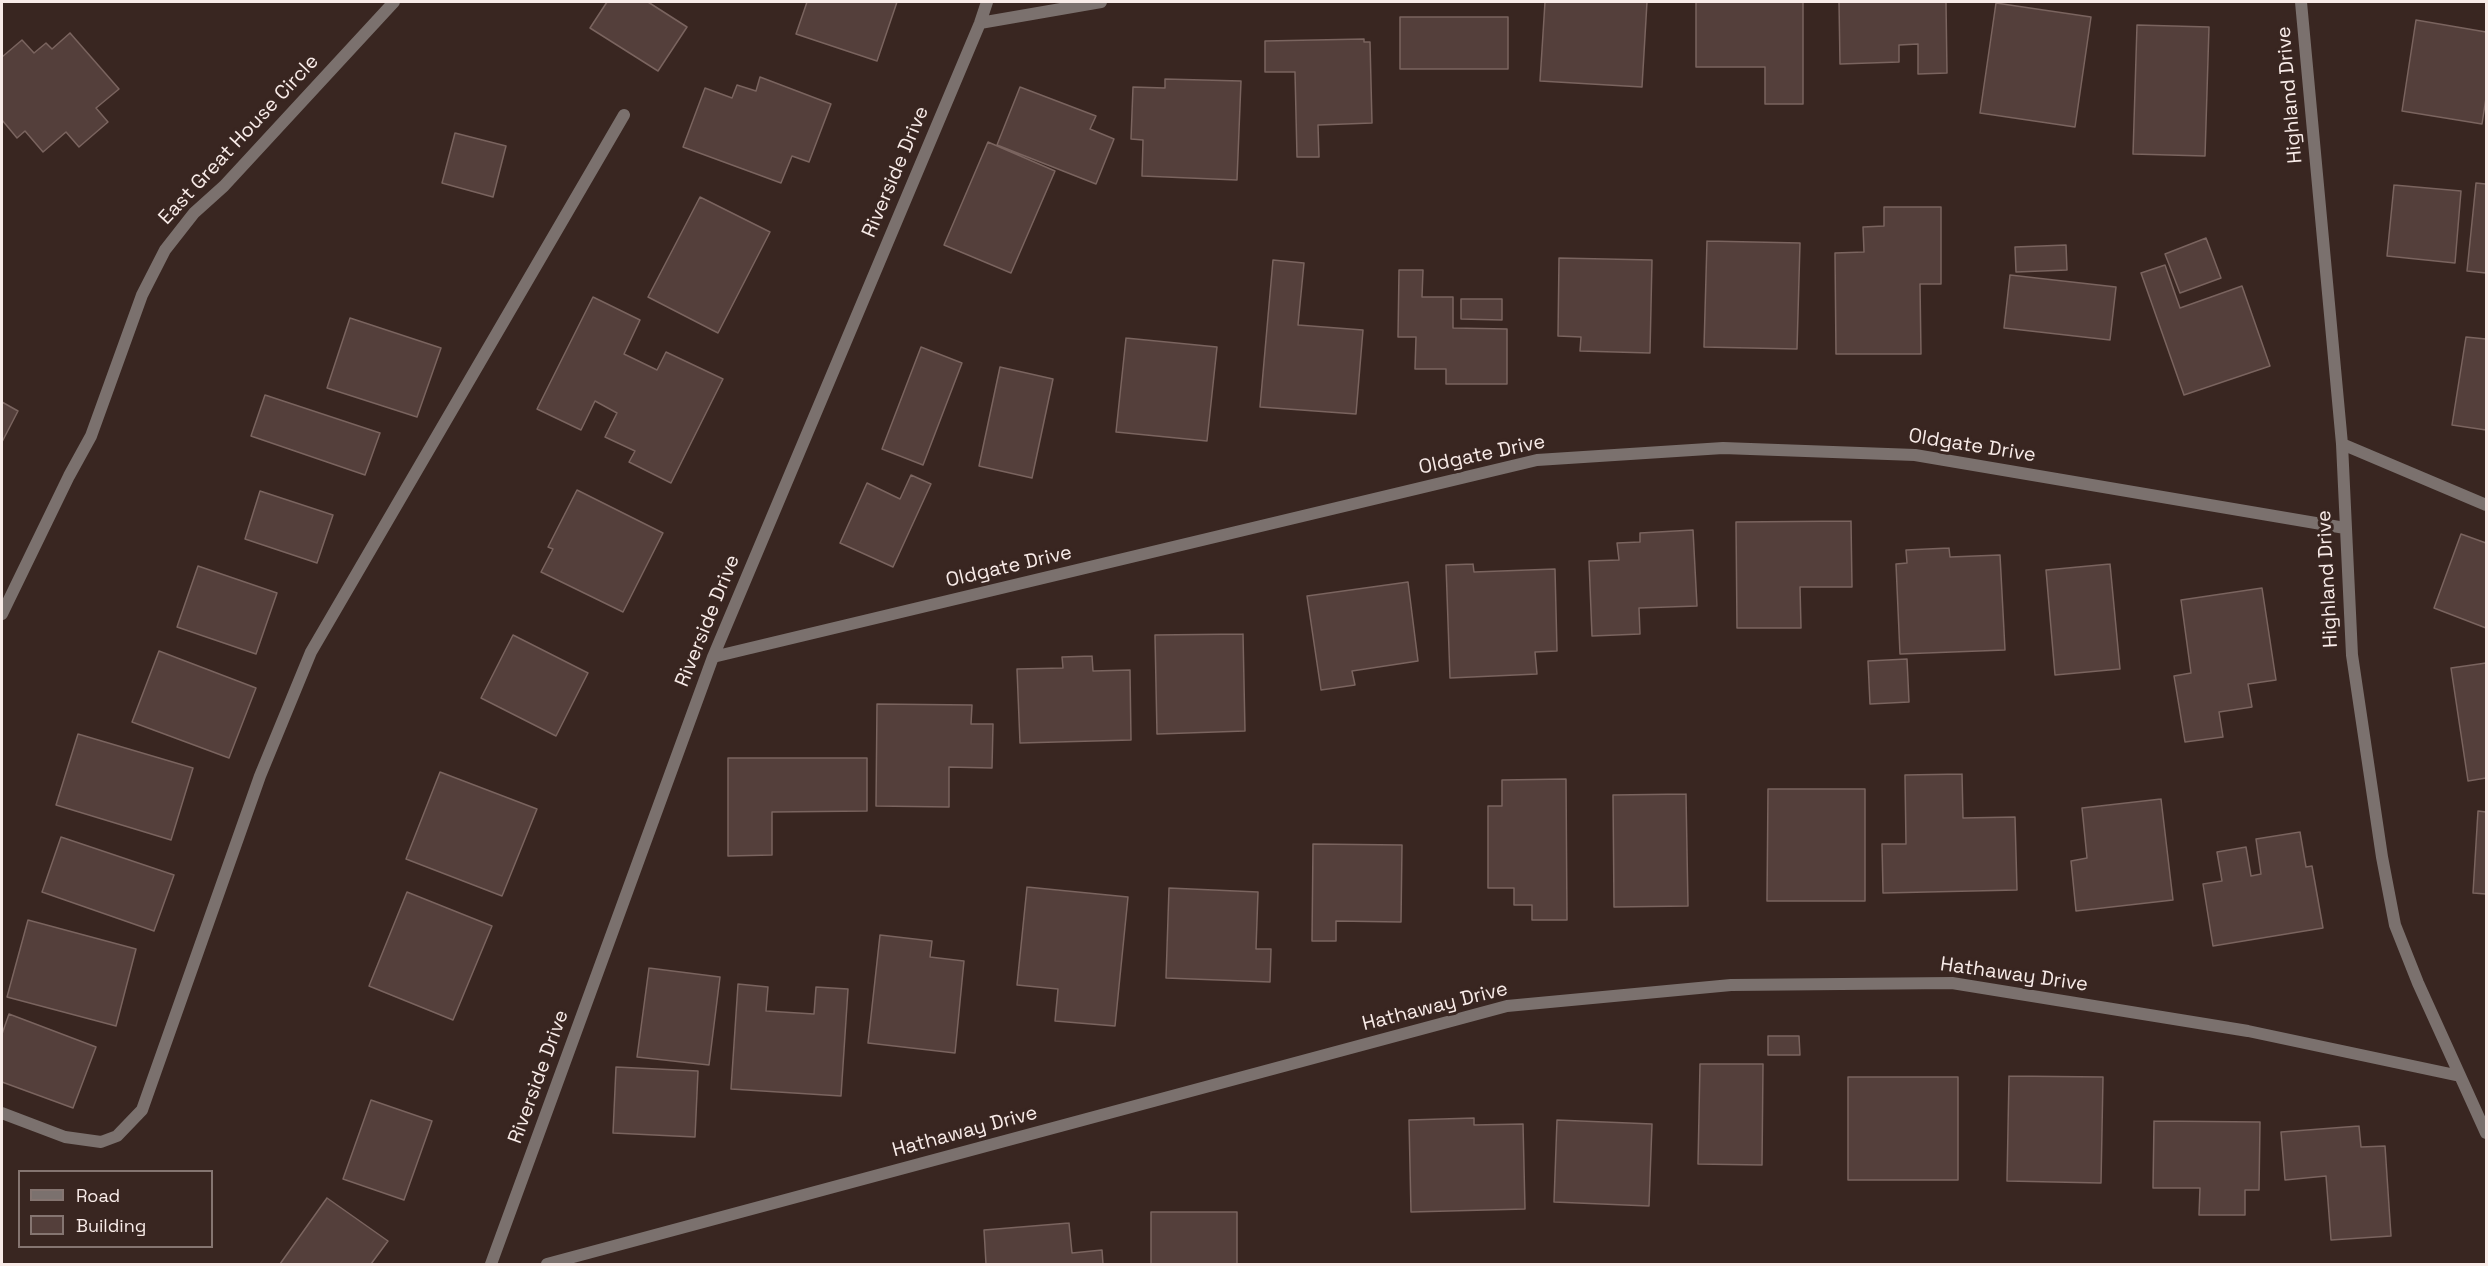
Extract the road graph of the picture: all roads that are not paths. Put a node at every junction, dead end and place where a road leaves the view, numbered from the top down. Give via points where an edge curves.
1 (394, 2) edge
2 (987, 2) edge
3 (1101, 2) edge
4 (2301, 2) edge
5 (980, 23) junction
6 (624, 115) dead end
7 (2342, 444) junction
8 (2487, 505) edge
9 (2345, 528) junction
10 (2, 614) edge
11 (713, 657) junction
12 (2460, 1076) junction
13 (2, 1113) edge
14 (2487, 1133) edge
15 (491, 1264) edge
16 (546, 1264) edge

1 - 10 street, East Great House Circle via 224,186 194,213 165,250 142,295 92,436
2 - 5 street, Riverside Drive
3 - 5 street
4 - 7 street, Highland Drive
5 - 11 street, Riverside Drive
6 - 13 street via 311,652 260,776 142,1110 117,1136 100,1142 65,1137
7 - 8 street
7 - 9 street, Highland Drive
9 - 11 street, Oldgate Drive via 1915,455 1723,447 1537,460
9 - 12 street, Highland Drive via 2352,655 2395,925
11 - 15 street, Riverside Drive
12 - 14 street, Highland Drive
12 - 16 street, Hathaway Drive via 2248,1031 1952,983 1731,985 1507,1006

